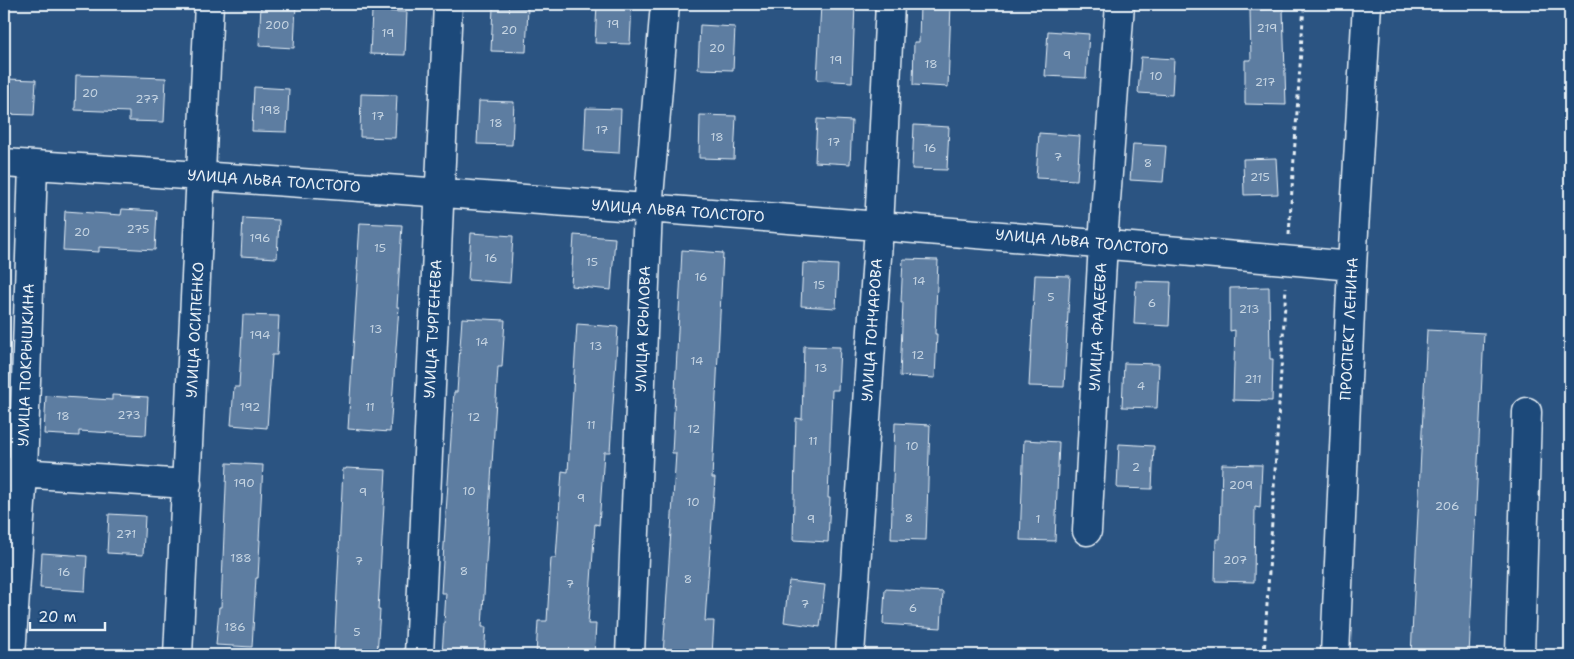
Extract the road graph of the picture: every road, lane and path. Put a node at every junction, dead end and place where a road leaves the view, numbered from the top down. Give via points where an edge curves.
1 (210, 4) edge
2 (448, 4) edge
3 (665, 4) edge
4 (890, 4) edge
5 (1120, 4) edge
6 (1304, 4) edge
7 (1367, 4) edge
8 (4, 163) edge
9 (33, 165) junction
10 (202, 176) junction
11 (439, 194) junction
12 (648, 209) junction
13 (879, 227) junction
14 (1103, 244) junction
15 (1287, 260) junction
16 (1352, 266) junction
17 (1527, 412) dead end
18 (13, 472) edge
19 (187, 484) junction
20 (1087, 531) dead end
21 (12, 655) edge
22 (178, 655) edge
23 (419, 655) edge
24 (630, 655) edge
25 (850, 655) edge
26 (1264, 655) edge
27 (1335, 655) edge
28 (1520, 655) edge

1 - 10 street, УЛИЦА ОСИПЕНКО
2 - 11 street, УЛИЦА ТУРГЕНЕВА
3 - 12 street, УЛИЦА КРЫЛОВА
4 - 13 street, УЛИЦА ГОНЧАРОВА
5 - 14 street, УЛИЦА ФАДЕЕВА
6 - 15 path
7 - 16 street, ПРОСПЕКТ ЛЕНИНА
8 - 9 street, УЛИЦА ЛЬВА ТОЛСТОГО
9 - 10 street, УЛИЦА ЛЬВА ТОЛСТОГО
9 - 18 street, УЛИЦА ПОКРЫШКИНА
10 - 11 street, УЛИЦА ЛЬВА ТОЛСТОГО
10 - 19 street, УЛИЦА ОСИПЕНКО
11 - 12 street, УЛИЦА ЛЬВА ТОЛСТОГО
11 - 23 street, УЛИЦА ТУРГЕНЕВА
12 - 13 street, УЛИЦА ЛЬВА ТОЛСТОГО
12 - 24 street, УЛИЦА КРЫЛОВА
13 - 14 street, УЛИЦА ЛЬВА ТОЛСТОГО
13 - 25 street, УЛИЦА ГОНЧАРОВА
14 - 15 street, УЛИЦА ЛЬВА ТОЛСТОГО
14 - 20 street, УЛИЦА ФАДЕЕВА
15 - 16 street, УЛИЦА ЛЬВА ТОЛСТОГО
15 - 26 path
16 - 27 street, ПРОСПЕКТ ЛЕНИНА
17 - 28 street
18 - 19 street
18 - 21 street, УЛИЦА ПОКРЫШКИНА
19 - 22 street, УЛИЦА ОСИПЕНКО

